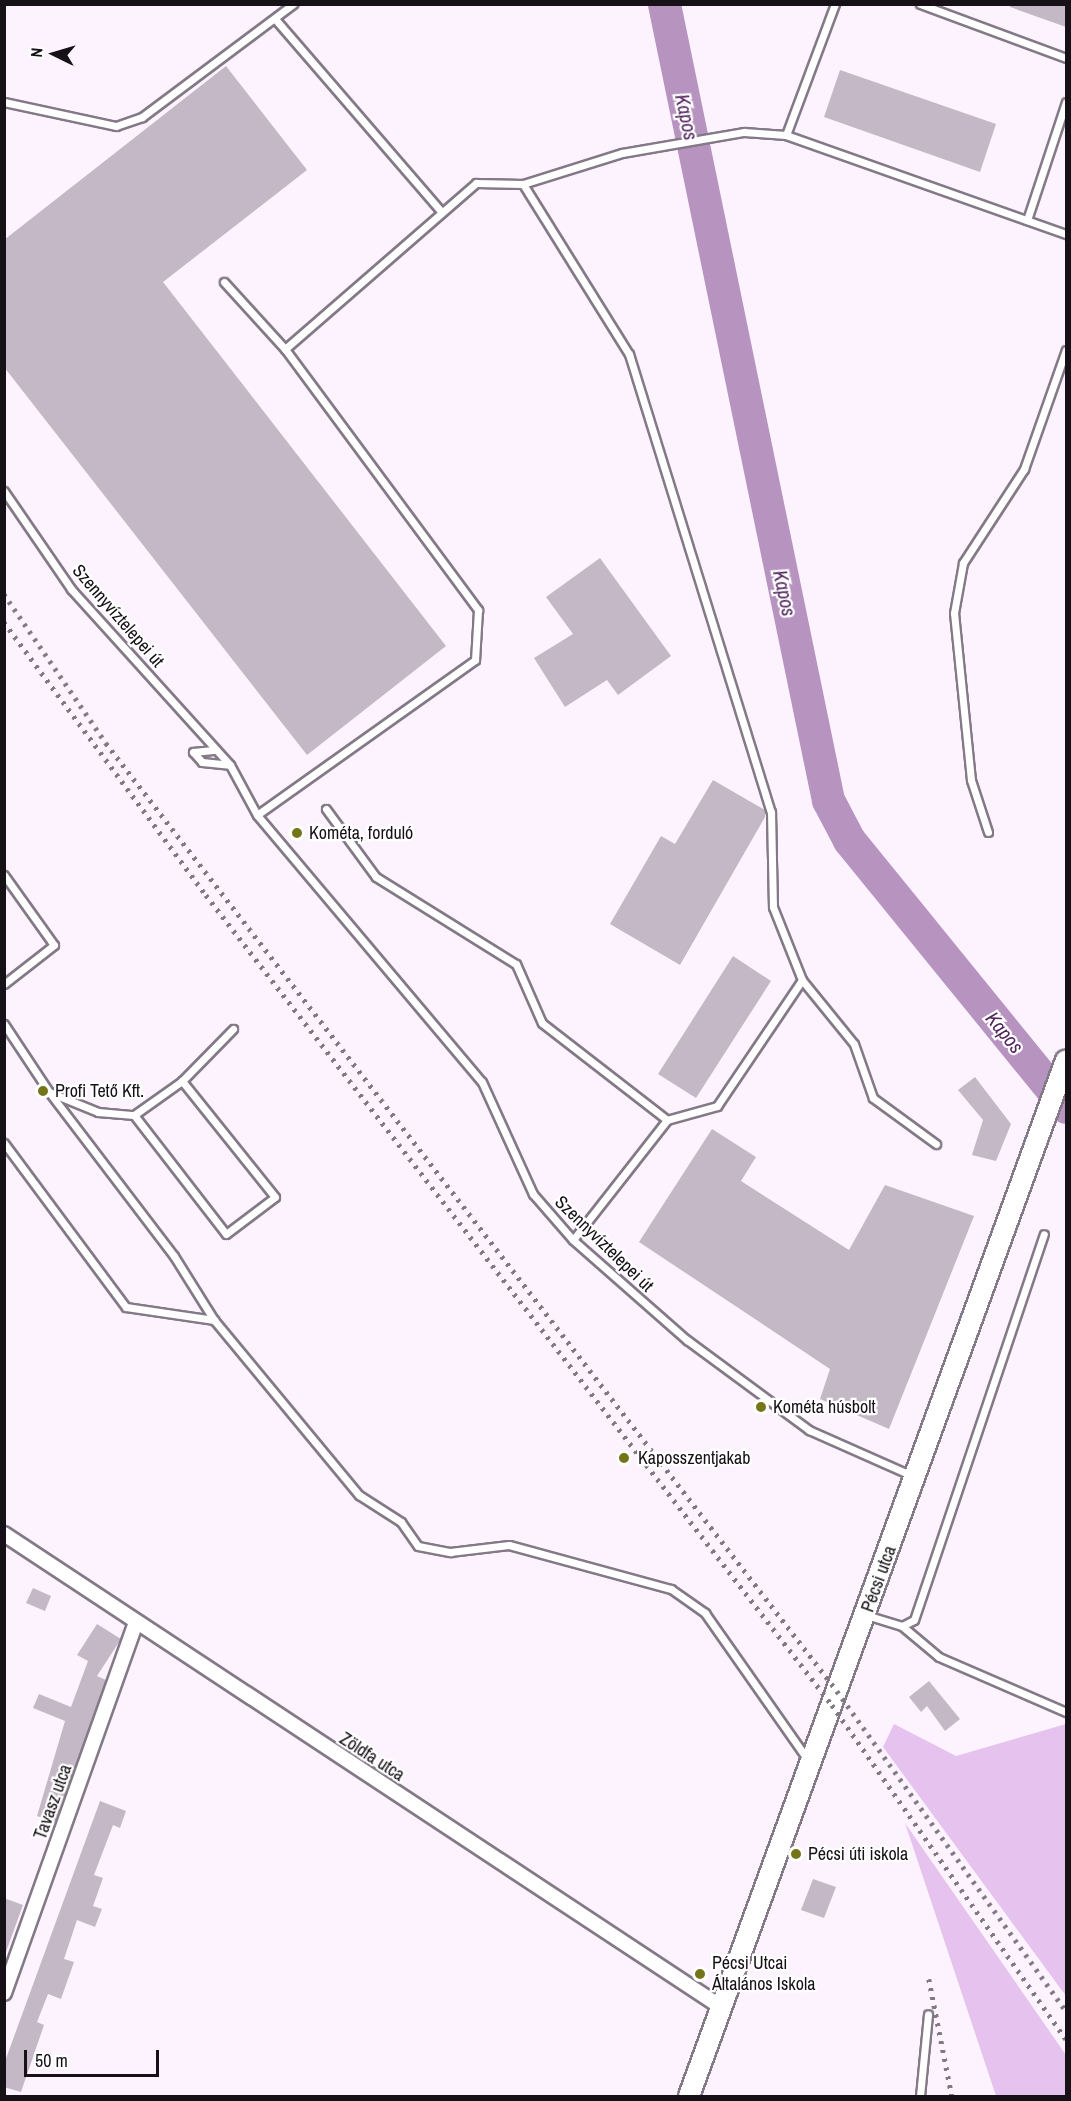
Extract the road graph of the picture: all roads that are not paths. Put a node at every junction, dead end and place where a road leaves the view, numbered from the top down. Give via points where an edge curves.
1 (293, 4) edge
2 (835, 4) edge
3 (920, 4) edge
4 (276, 20) junction
5 (1066, 58) edge
6 (4, 102) edge
7 (1066, 102) edge
8 (786, 135) junction
9 (523, 184) junction
10 (441, 211) junction
11 (1027, 220) junction
12 (1066, 234) edge
13 (224, 282) dead end
14 (285, 349) junction
15 (1066, 350) edge
16 (4, 491) edge
17 (218, 752) junction
18 (230, 765) junction
19 (326, 809) dead end
20 (256, 815) junction
21 (988, 832) dead end
22 (4, 875) edge
23 (802, 980) junction
24 (4, 984) edge
25 (4, 1024) edge
26 (233, 1029) dead end
27 (1066, 1062) edge
28 (182, 1081) junction
29 (49, 1092) junction
30 (134, 1115) junction
31 (667, 1120) junction
32 (4, 1143) edge
33 (936, 1144) dead end
34 (1044, 1234) dead end
35 (573, 1240) junction
36 (214, 1320) junction
37 (915, 1477) junction
38 (4, 1534) edge
39 (866, 1615) junction
40 (136, 1623) junction
41 (902, 1626) junction
42 (1066, 1712) edge
43 (811, 1765) junction
44 (4, 1993) edge
45 (721, 2007) junction
46 (928, 2014) dead end
47 (689, 2097) edge
48 (920, 2097) edge

1 - 4 lane
2 - 8 lane
3 - 5 lane
4 - 6 lane via 142,117 116,126
4 - 10 lane
7 - 11 lane
8 - 9 lane via 744,132 621,153
8 - 11 lane
9 - 10 lane via 476,183
9 - 23 lane via 629,354 771,812 773,907
10 - 14 lane
11 - 12 lane
13 - 14 lane
14 - 20 lane via 478,610 475,660
15 - 21 lane via 1023,469 963,563 954,613 971,780
16 - 17 lane, Szennyvíztelepei út via 71,589
17 - 18 lane, Szennyvíztelepei út
17 - 18 lane via 209,747 193,752 202,762
18 - 20 lane
19 - 31 lane via 376,877 516,964 542,1023
20 - 35 lane, Szennyvíztelepei út via 482,1082 532,1194
22 - 24 lane via 54,945
23 - 31 lane via 717,1106
23 - 33 lane via 854,1044 873,1098
25 - 29 lane
26 - 28 lane
27 - 37 street, Pécsi utca
28 - 30 lane
28 - 30 lane via 274,1197 226,1234
29 - 30 lane via 98,1112
29 - 36 lane via 174,1256
31 - 35 lane
32 - 36 lane via 126,1307
34 - 41 lane via 914,1620
35 - 37 lane, Szennyvíztelepei út via 687,1340 809,1430
36 - 43 lane via 359,1495 401,1522 418,1546 450,1552 509,1545 671,1590 705,1613
37 - 39 street, Pécsi utca
38 - 40 street, Zöldfa utca
39 - 41 lane
39 - 43 street, Pécsi utca
40 - 44 street, Tavasz utca
40 - 45 street, Zöldfa utca
41 - 42 lane via 939,1657
43 - 45 street, Pécsi utca
45 - 47 street, Pécsi utca
46 - 48 lane

